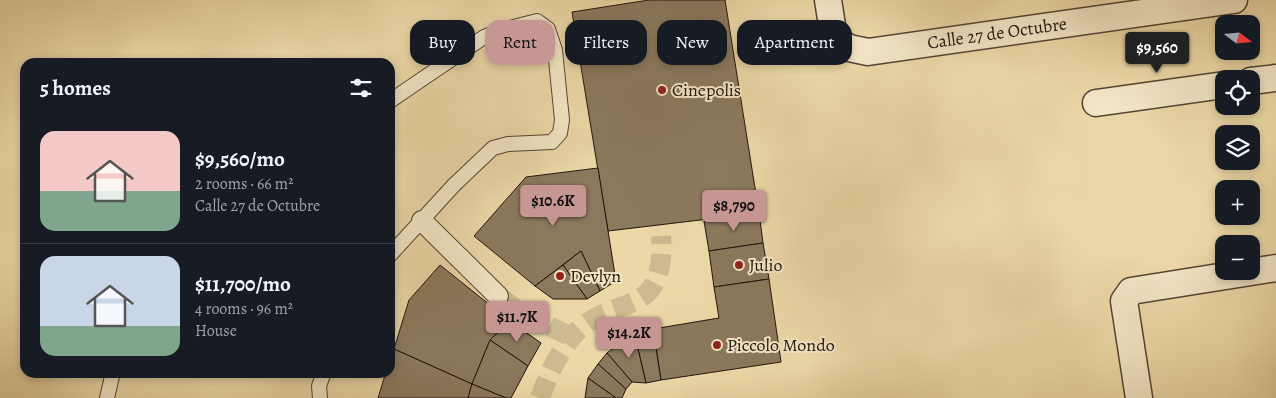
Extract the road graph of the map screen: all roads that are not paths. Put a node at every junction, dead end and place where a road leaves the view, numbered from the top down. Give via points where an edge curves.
1 (828, 0) edge
2 (1234, 0) edge
3 (1061, 12) edge
4 (1276, 78) edge
5 (1260, 80) edge
6 (1215, 86) edge
7 (395, 98) edge
8 (1096, 103) dead end
9 (422, 221) junction
10 (395, 250) edge
11 (1276, 268) edge
12 (498, 296) tunnel mouth
13 (112, 378) edge
14 (322, 378) edge
15 (107, 398) edge
16 (320, 398) edge
17 (1139, 398) edge

1 - 3 street, Calle 27 de Octubre via 834,38 850,48 868,52
2 - 3 street, Calle 27 de Octubre
4 - 5 street
6 - 8 street
7 - 9 lane via 484,37 537,21 548,29 555,50 562,120 560,133 552,142 493,148
9 - 10 lane
9 - 12 street
11 - 17 street via 1126,294 1124,301
13 - 15 lane
14 - 16 lane

